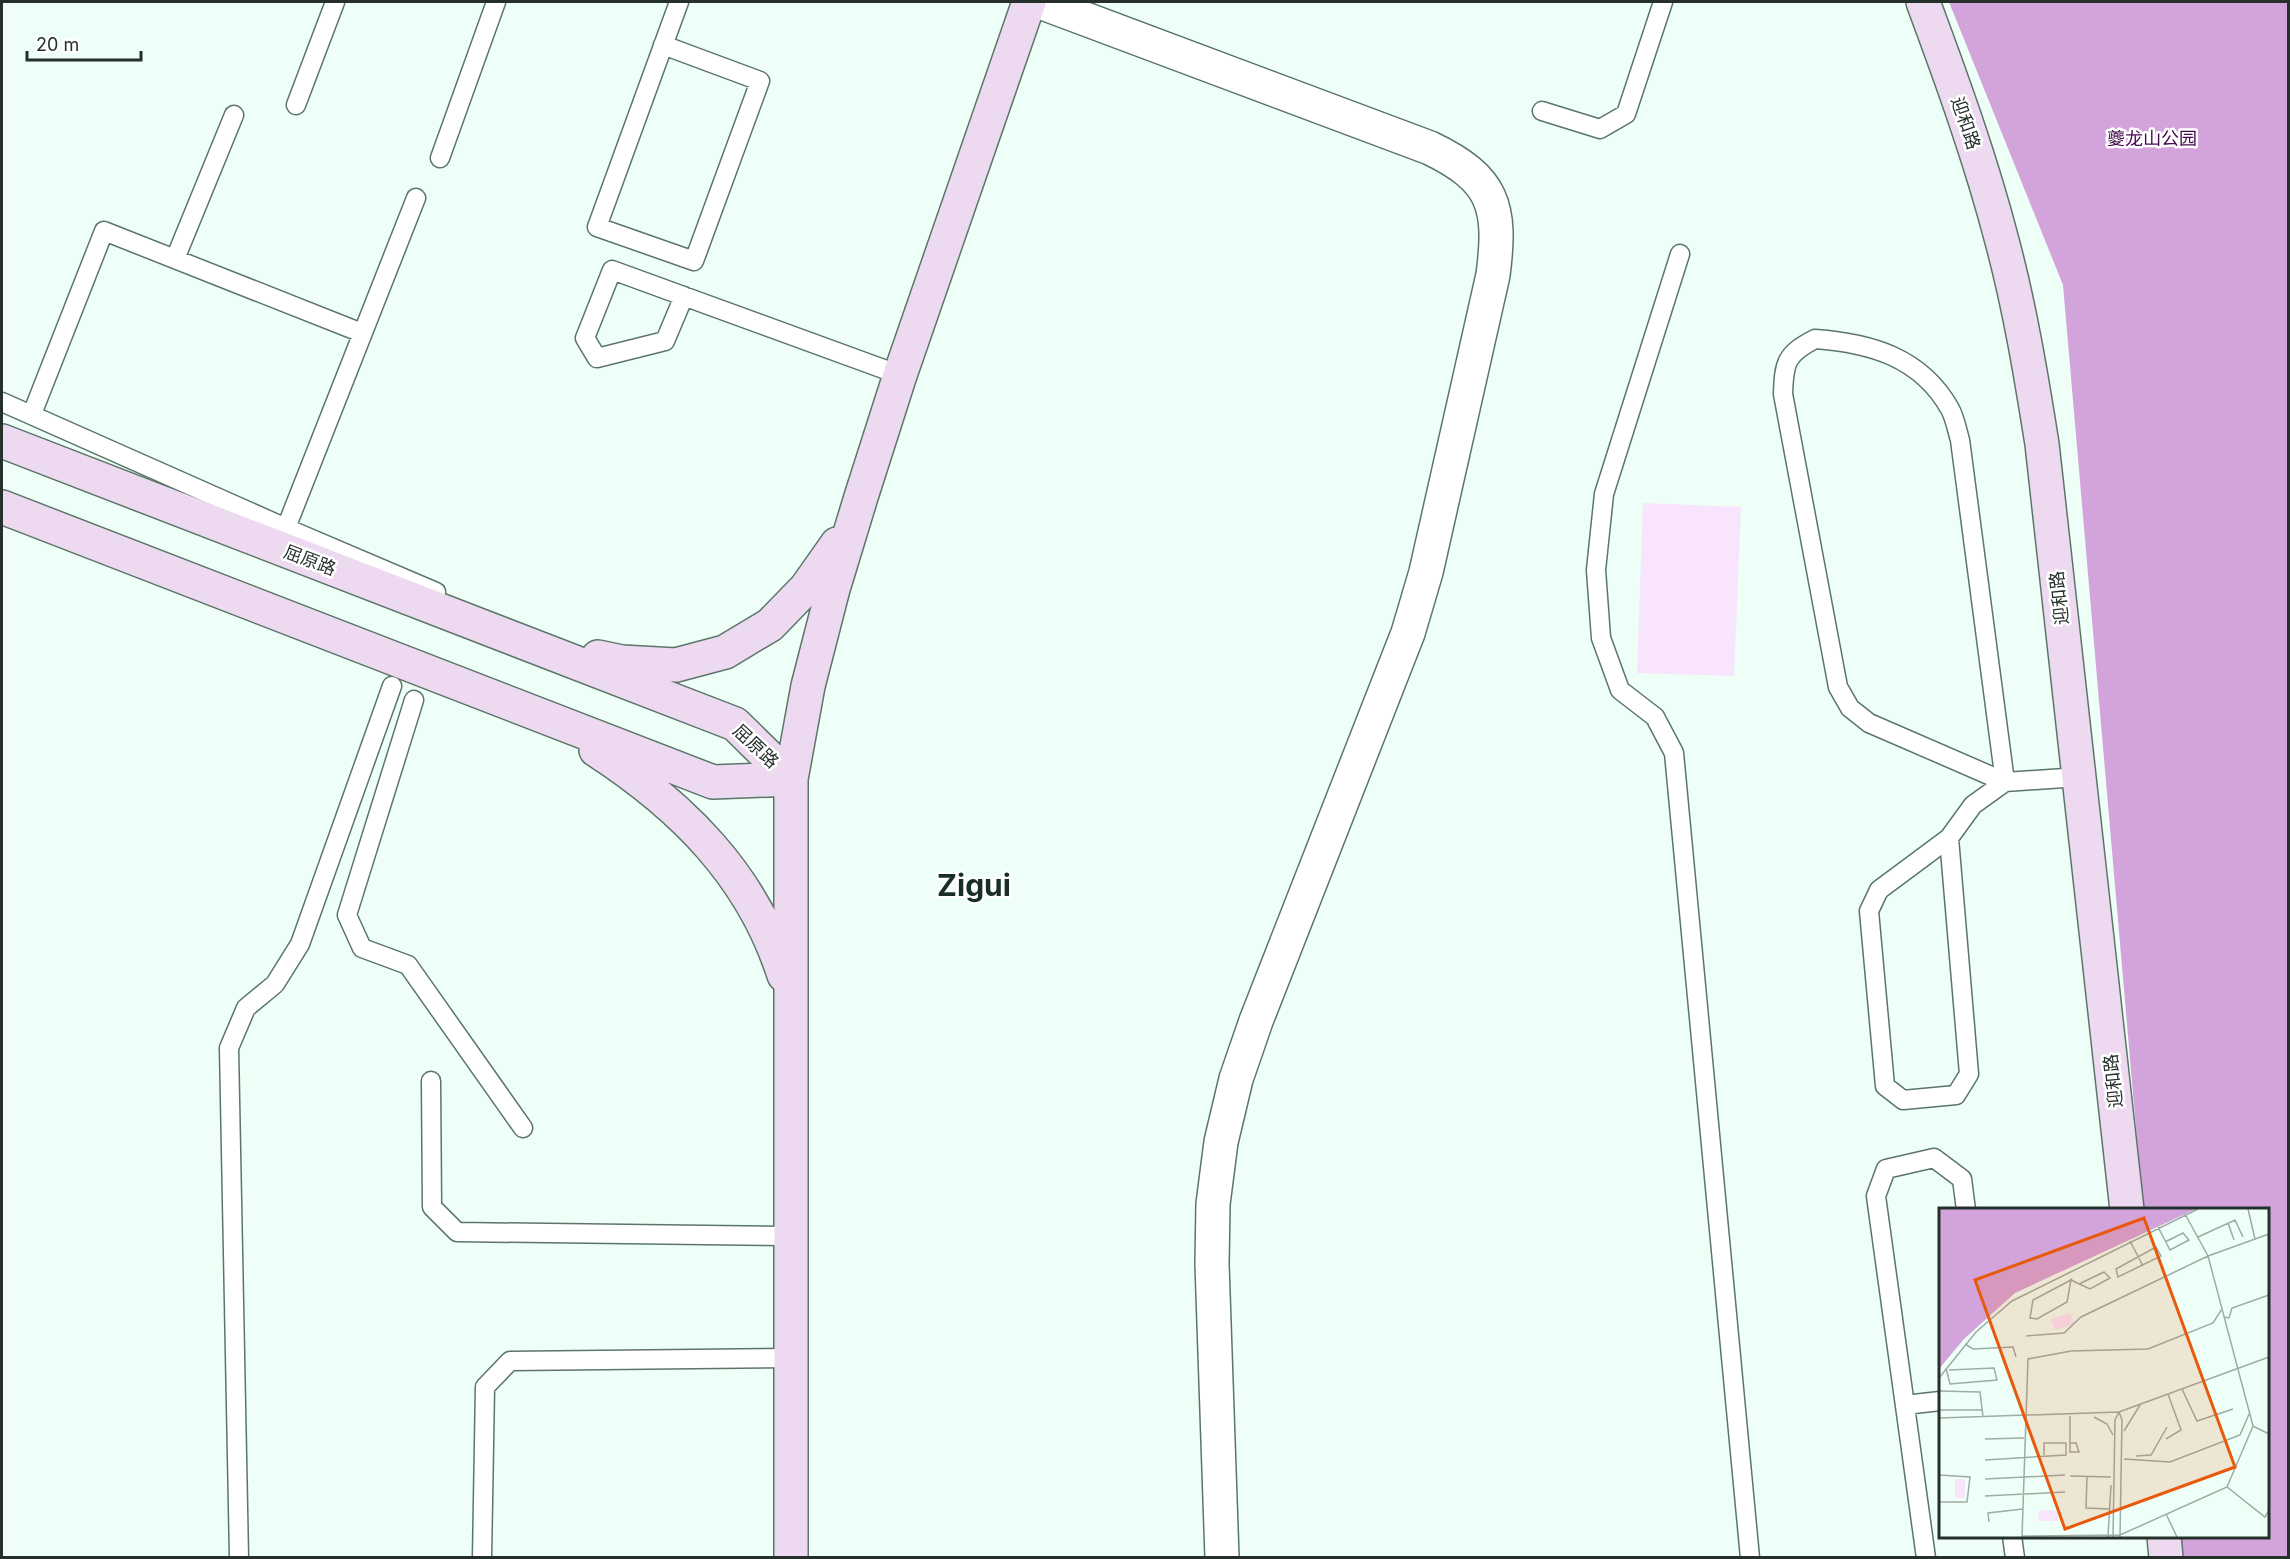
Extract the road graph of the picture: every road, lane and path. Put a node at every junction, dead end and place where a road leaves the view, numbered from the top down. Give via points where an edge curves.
1 (335, 2) edge
2 (496, 2) edge
3 (679, 2) edge
4 (1029, 2) edge
5 (1040, 2) edge
6 (1663, 2) edge
7 (1923, 2) edge
8 (663, 45) junction
9 (296, 105) dead end
10 (1542, 111) dead end
11 (234, 115) dead end
12 (440, 158) dead end
13 (416, 198) dead end
14 (1680, 254) dead end
15 (176, 260) junction
16 (684, 296) junction
17 (362, 333) junction
18 (900, 375) junction
19 (2, 402) edge
20 (32, 414) junction
21 (2, 441) edge
22 (861, 497) junction
23 (2, 507) edge
24 (286, 528) junction
25 (514, 639) junction
26 (392, 686) dead end
27 (414, 700) dead end
28 (535, 714) junction
29 (2079, 777) junction
30 (791, 779) junction
31 (2005, 782) junction
32 (1949, 838) junction
33 (791, 998) junction
34 (431, 1081) dead end
35 (523, 1128) dead end
36 (1966, 1208) edge
37 (2127, 1208) edge
38 (791, 1236) junction
39 (791, 1358) junction
40 (1939, 1401) edge
41 (1905, 1406) junction
42 (2012, 1538) edge
43 (2164, 1538) edge
44 (239, 1557) edge
45 (482, 1557) edge
46 (792, 1557) edge
47 (1222, 1557) edge
48 (1750, 1557) edge
49 (1926, 1557) edge
50 (2015, 1557) edge
51 (2166, 1557) edge

1 - 9 lane
2 - 12 lane
3 - 8 lane
4 - 18 main road
5 - 47 street via 1430,148 1466,167 1489,197 1496,216 1493,275 1426,572 1408,633 1256,1021 1236,1079 1221,1142 1213,1204 1212,1264
6 - 10 lane via 1626,114 1600,129
7 - 29 main road, 迎和路 via 1973,142 2026,341 2042,444
8 - 8 lane via 597,227 694,261 760,81
11 - 15 lane
13 - 17 lane
14 - 48 lane via 1604,494 1596,570 1601,638 1620,690 1655,717 1674,753
15 - 17 lane
15 - 20 lane via 104,231
16 - 16 lane via 612,270 585,338 597,358 665,341
16 - 18 lane
17 - 24 lane
18 - 22 main road
19 - 20 lane
20 - 24 lane
21 - 25 main road, 屈原路
22 - 25 main road via 837,544 806,588 770,625 725,652 676,665 622,662
22 - 30 main road via 808,686
23 - 28 main road, 屈原路
24 - 25 lane via 488,614
25 - 30 main road, 屈原路 via 735,724
26 - 44 lane via 300,944 275,984 246,1008 229,1048
27 - 35 lane via 347,915 362,948 408,965
28 - 30 main road, 屈原路 via 713,782
28 - 33 main road via 621,766 696,829 756,907 777,951
29 - 31 lane
29 - 37 main road, 迎和路
30 - 33 main road
31 - 31 lane via 1960,440 1951,410 1933,384 1911,365 1882,350 1815,339 1796,349 1784,370 1782,394 1838,687 1850,708 1869,723
31 - 32 lane via 1973,805
32 - 32 lane via 1879,890 1869,911 1885,1086 1903,1100 1956,1095 1969,1074
33 - 38 main road
34 - 38 lane via 432,1208 457,1232
36 - 41 lane via 1962,1179 1934,1158 1886,1169 1876,1196
38 - 39 main road
39 - 45 lane via 510,1361 485,1387
39 - 46 main road
40 - 41 lane
41 - 49 lane
42 - 50 lane
43 - 51 main road

